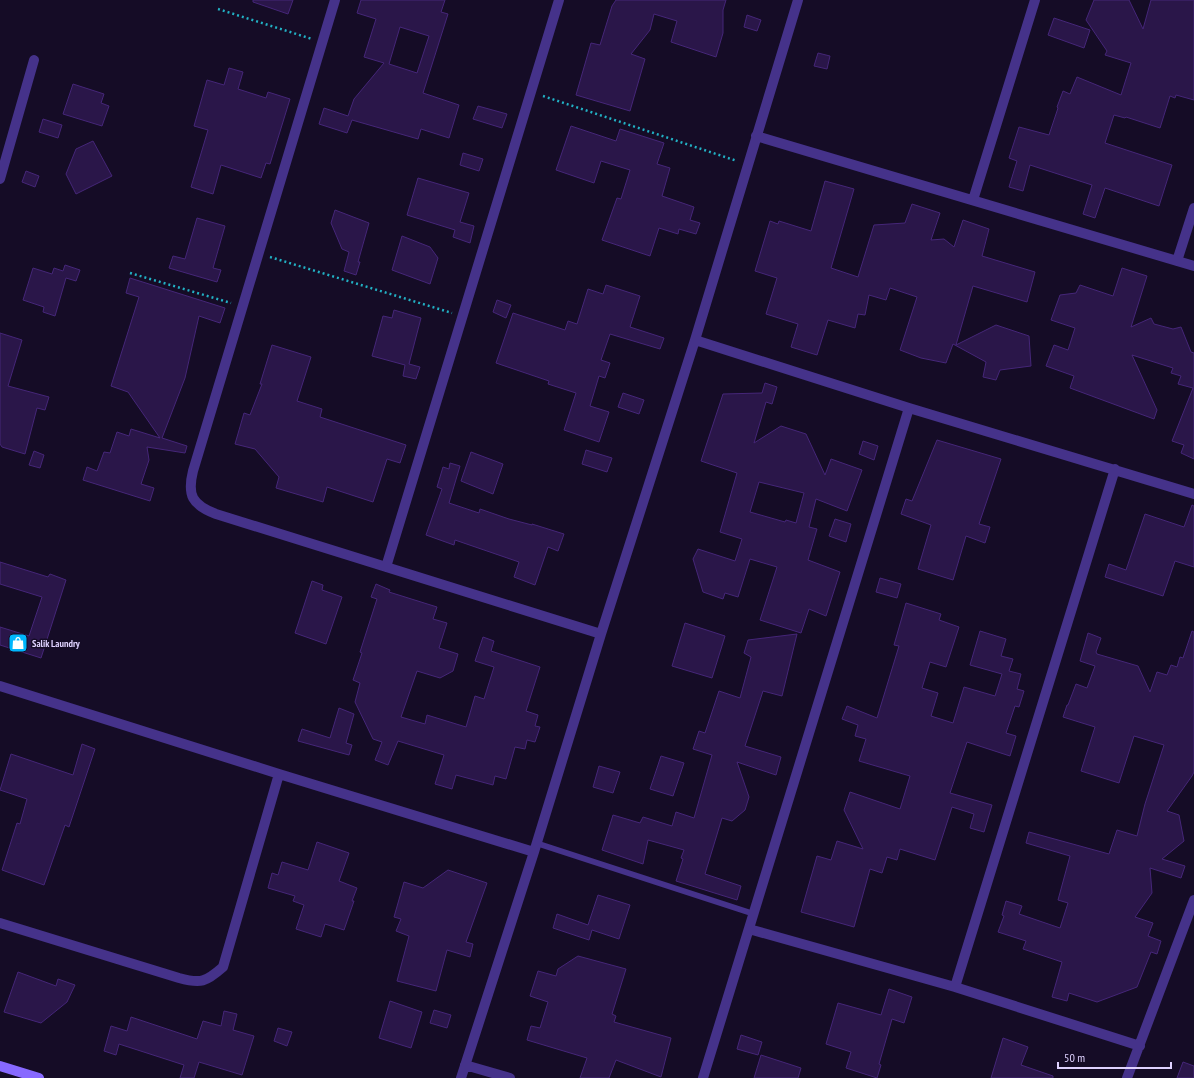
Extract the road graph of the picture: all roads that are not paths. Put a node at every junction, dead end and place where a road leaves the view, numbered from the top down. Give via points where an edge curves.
1 (335, 0) edge
2 (559, 0) edge
3 (798, 0) edge
4 (1035, 0) edge
5 (34, 60) dead end
6 (756, 136) junction
7 (0, 179) edge
8 (973, 200) junction
9 (1194, 208) edge
10 (1177, 261) junction
11 (1194, 266) edge
12 (695, 340) junction
13 (909, 408) junction
14 (1115, 469) junction
15 (1194, 494) edge
16 (386, 567) junction
17 (601, 634) junction
18 (0, 686) edge
19 (279, 774) junction
20 (535, 847) junction
21 (1194, 900) edge
22 (754, 914) junction
23 (0, 923) edge
24 (749, 929) junction
25 (955, 988) junction
26 (1140, 1046) junction
27 (465, 1065) junction
28 (0, 1066) edge
29 (39, 1078) edge
30 (461, 1078) edge
31 (510, 1078) edge
32 (703, 1078) edge
33 (1128, 1078) edge

1 - 16 street via 190,485 193,498 203,509
2 - 16 street
3 - 6 street
4 - 8 street
5 - 7 street
6 - 8 street
6 - 12 street
8 - 10 street
9 - 10 street
10 - 11 street
12 - 13 street
12 - 17 street
13 - 14 street
13 - 22 street
14 - 15 street
14 - 25 street
16 - 17 street
17 - 20 street
18 - 19 street
19 - 20 street
19 - 23 street via 223,967 211,978 195,982 179,978
20 - 22 lane
20 - 27 street
21 - 26 street
22 - 24 street
24 - 25 street
24 - 32 street
25 - 26 street
26 - 33 street
27 - 30 street
27 - 31 street
28 - 29 main road

